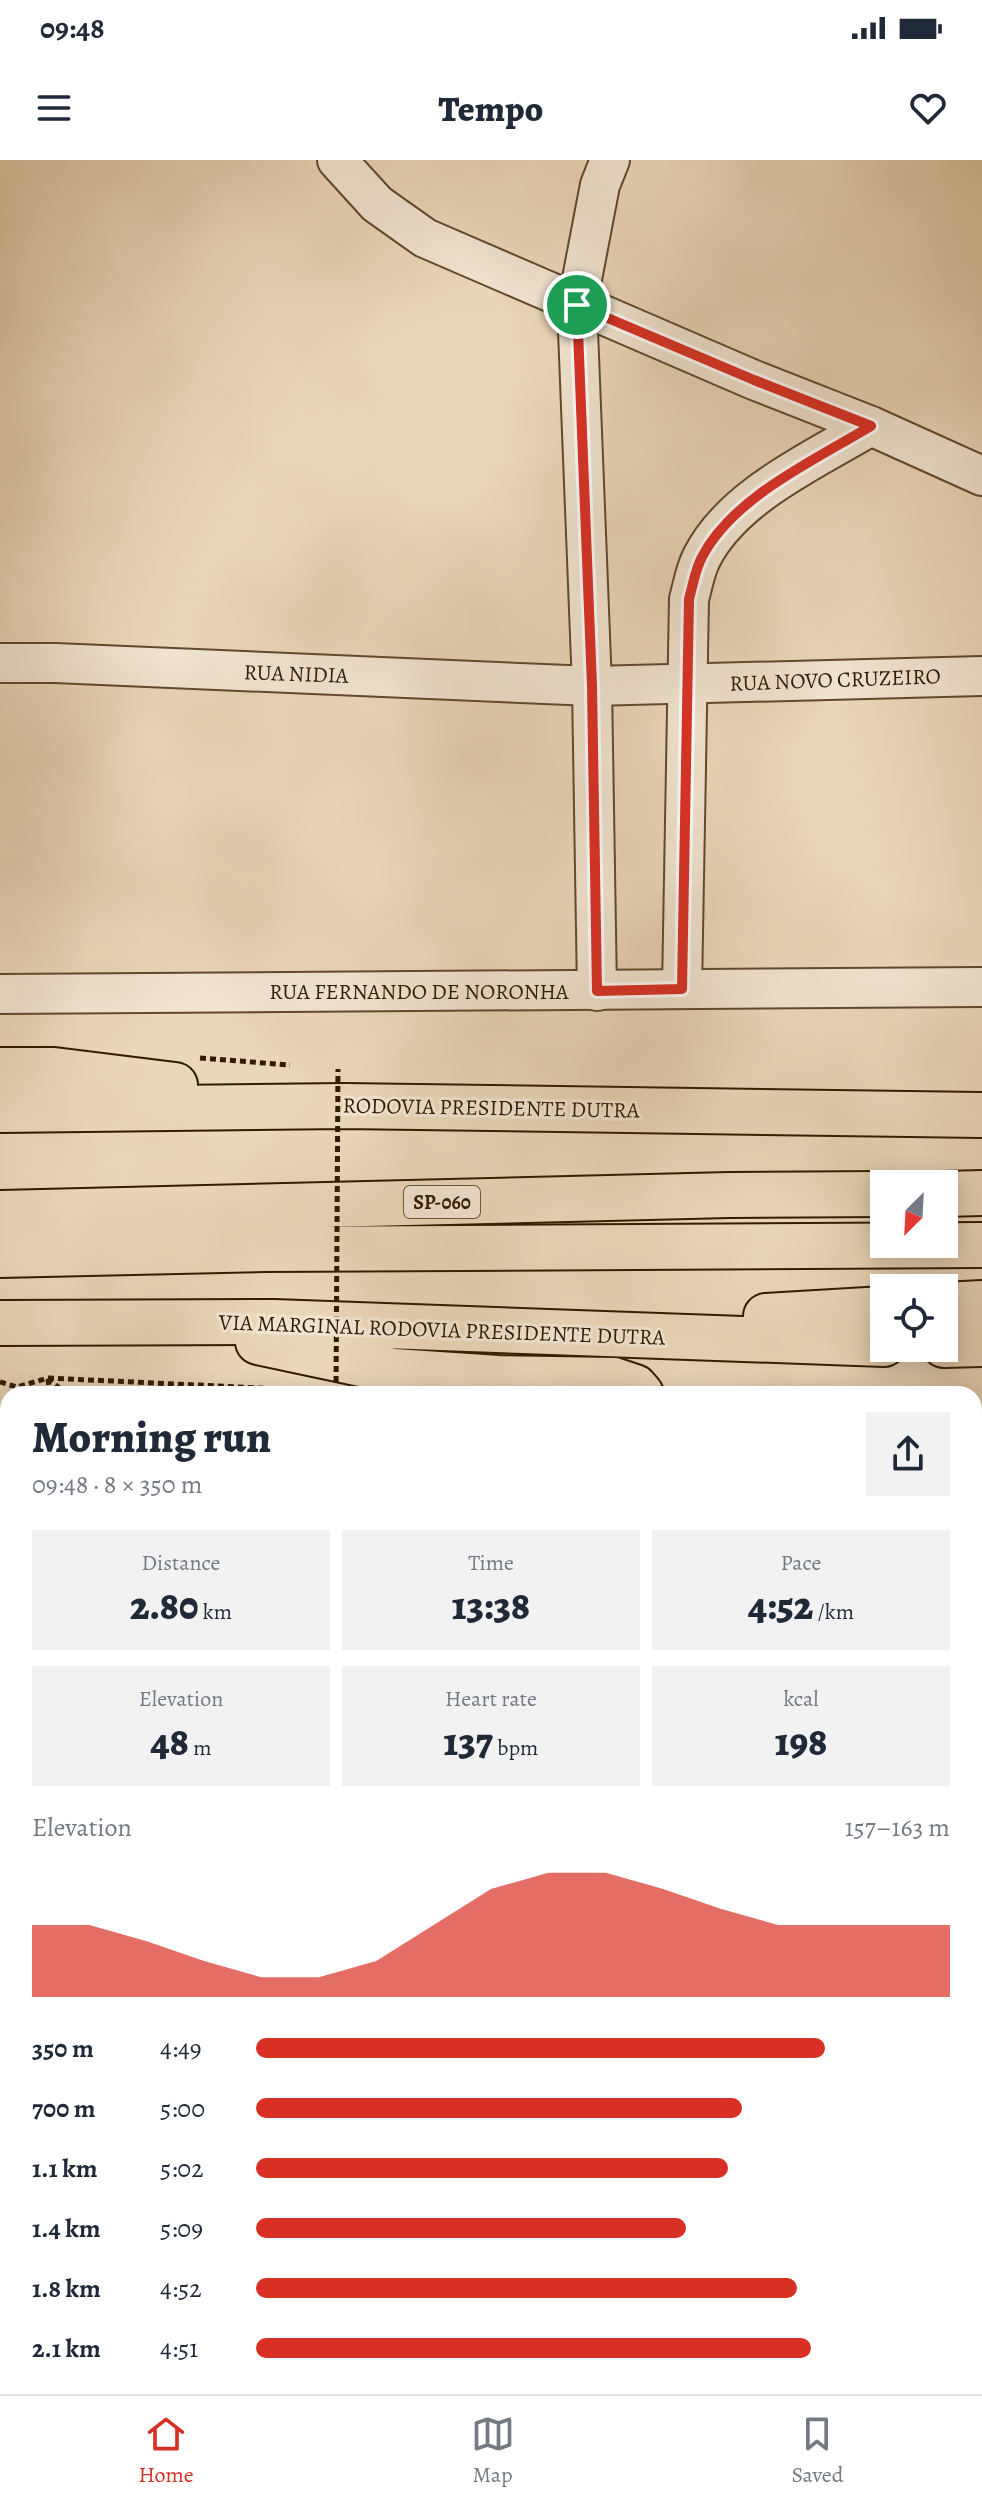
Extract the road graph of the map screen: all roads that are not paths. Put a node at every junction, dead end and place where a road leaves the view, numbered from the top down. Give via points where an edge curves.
1 (337, 160) edge
2 (610, 160) edge
3 (577, 305) junction
4 (871, 426) junction
5 (982, 476) edge
6 (0, 663) edge
7 (982, 676) edge
8 (688, 684) junction
9 (592, 686) junction
10 (982, 987) edge
11 (682, 989) junction
12 (597, 991) junction
13 (0, 994) edge
14 (0, 1070) edge
15 (341, 1087) junction
16 (0, 1110) edge
17 (982, 1115) edge
18 (982, 1193) edge
19 (870, 1194) edge
20 (958, 1194) edge
21 (0, 1213) edge
22 (982, 1245) edge
23 (0, 1255) edge
24 (982, 1303) edge
25 (958, 1304) edge
26 (870, 1310) edge
27 (0, 1323) edge
28 (169, 1323) junction
29 (680, 1339) junction
30 (870, 1344) edge
31 (982, 1344) edge
32 (958, 1345) edge
33 (632, 1386) edge

1 - 3 street via 377,204 425,238
2 - 3 street via 600,185
3 - 4 street
3 - 9 street
4 - 5 street
4 - 8 street via 767,489 725,523 701,558 689,599
6 - 9 street, RUA NIDIA
7 - 8 street, RUA NOVO CRUZEIRO
8 - 9 street, RUA NOVO CRUZEIRO
8 - 11 street
9 - 12 street
10 - 11 street, RUA FERNANDO DE NORONHA
11 - 12 street, RUA FERNANDO DE NORONHA
12 - 13 street, RUA FERNANDO DE NORONHA
14 - 15 highway
15 - 16 highway, RODOVIA PRESIDENTE DUTRA
15 - 17 highway, RODOVIA PRESIDENTE DUTRA
18 - 20 highway
19 - 21 highway, SP-060
22 - 23 highway, SP-060
24 - 25 highway
26 - 29 highway via 738,1317
27 - 28 highway, VIA MARGINAL RODOVIA PRESIDENTE DUTRA
28 - 29 highway, VIA MARGINAL RODOVIA PRESIDENTE DUTRA via 274,1322
28 - 33 highway via 394,1371 614,1380
29 - 30 highway, VIA MARGINAL RODOVIA PRESIDENTE DUTRA
31 - 32 highway

